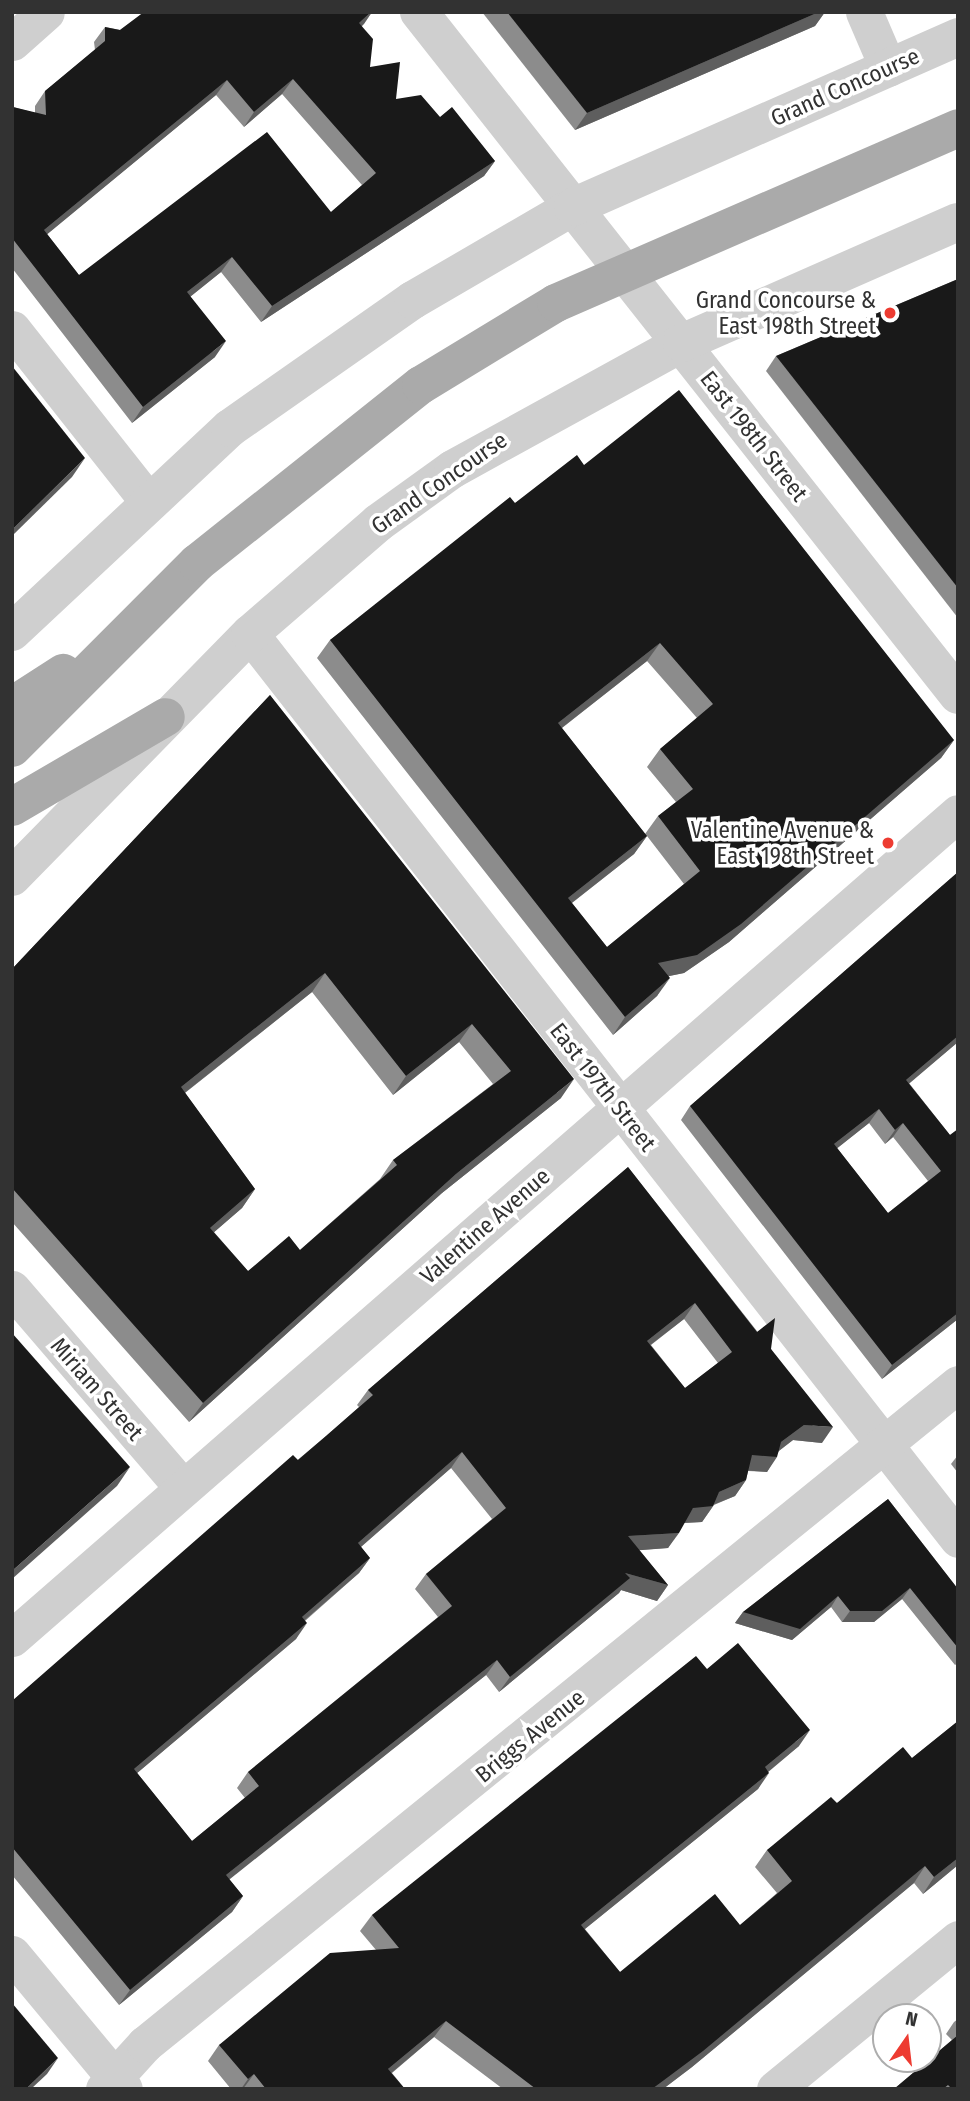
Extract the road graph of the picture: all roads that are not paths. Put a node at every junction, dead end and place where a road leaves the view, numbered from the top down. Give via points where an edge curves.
1 (46, 12) edge
2 (419, 12) edge
3 (864, 12) edge
4 (958, 37) edge
5 (12, 42) edge
6 (888, 68) junction
7 (958, 128) edge
8 (573, 207) junction
9 (958, 222) edge
10 (625, 272) junction
11 (12, 329) edge
12 (681, 343) junction
13 (147, 500) junction
14 (12, 632) edge
15 (250, 634) junction
16 (121, 636) junction
17 (958, 695) edge
18 (12, 706) edge
19 (166, 717) junction
20 (12, 748) edge
21 (12, 807) edge
22 (958, 813) edge
23 (12, 877) edge
24 (621, 1109) junction
25 (12, 1289) edge
26 (958, 1384) edge
27 (884, 1445) junction
28 (183, 1488) junction
29 (958, 1539) edge
30 (12, 1638) edge
31 (958, 1939) edge
32 (12, 1954) edge
33 (114, 2085) edge
34 (775, 2089) edge

1 - 5 street
2 - 8 street, East 198th Street
3 - 6 street
4 - 6 street, Grand Concourse
6 - 8 street, Grand Concourse
7 - 10 main road
8 - 10 street, East 198th Street
8 - 13 street, Grand Concourse via 329,355
9 - 12 street, Grand Concourse
10 - 12 street, East 198th Street
10 - 16 main road via 556,303 421,385 276,495
11 - 13 street
12 - 15 street, Grand Concourse via 453,469 378,523
12 - 17 street, East 198th Street
13 - 14 street, Grand Concourse
15 - 19 street, Grand Concourse
15 - 24 street, East 197th Street
16 - 18 main road
16 - 20 main road
19 - 21 main road
19 - 23 street, Grand Concourse
22 - 24 street, Valentine Avenue
24 - 27 street, East 197th Street
24 - 28 street, Valentine Avenue
25 - 28 street, Miriam Street
26 - 27 street, Briggs Avenue
27 - 29 street, East 197th Street
27 - 33 street, Briggs Avenue via 145,2045
28 - 30 street, Valentine Avenue
31 - 34 street
32 - 33 street

